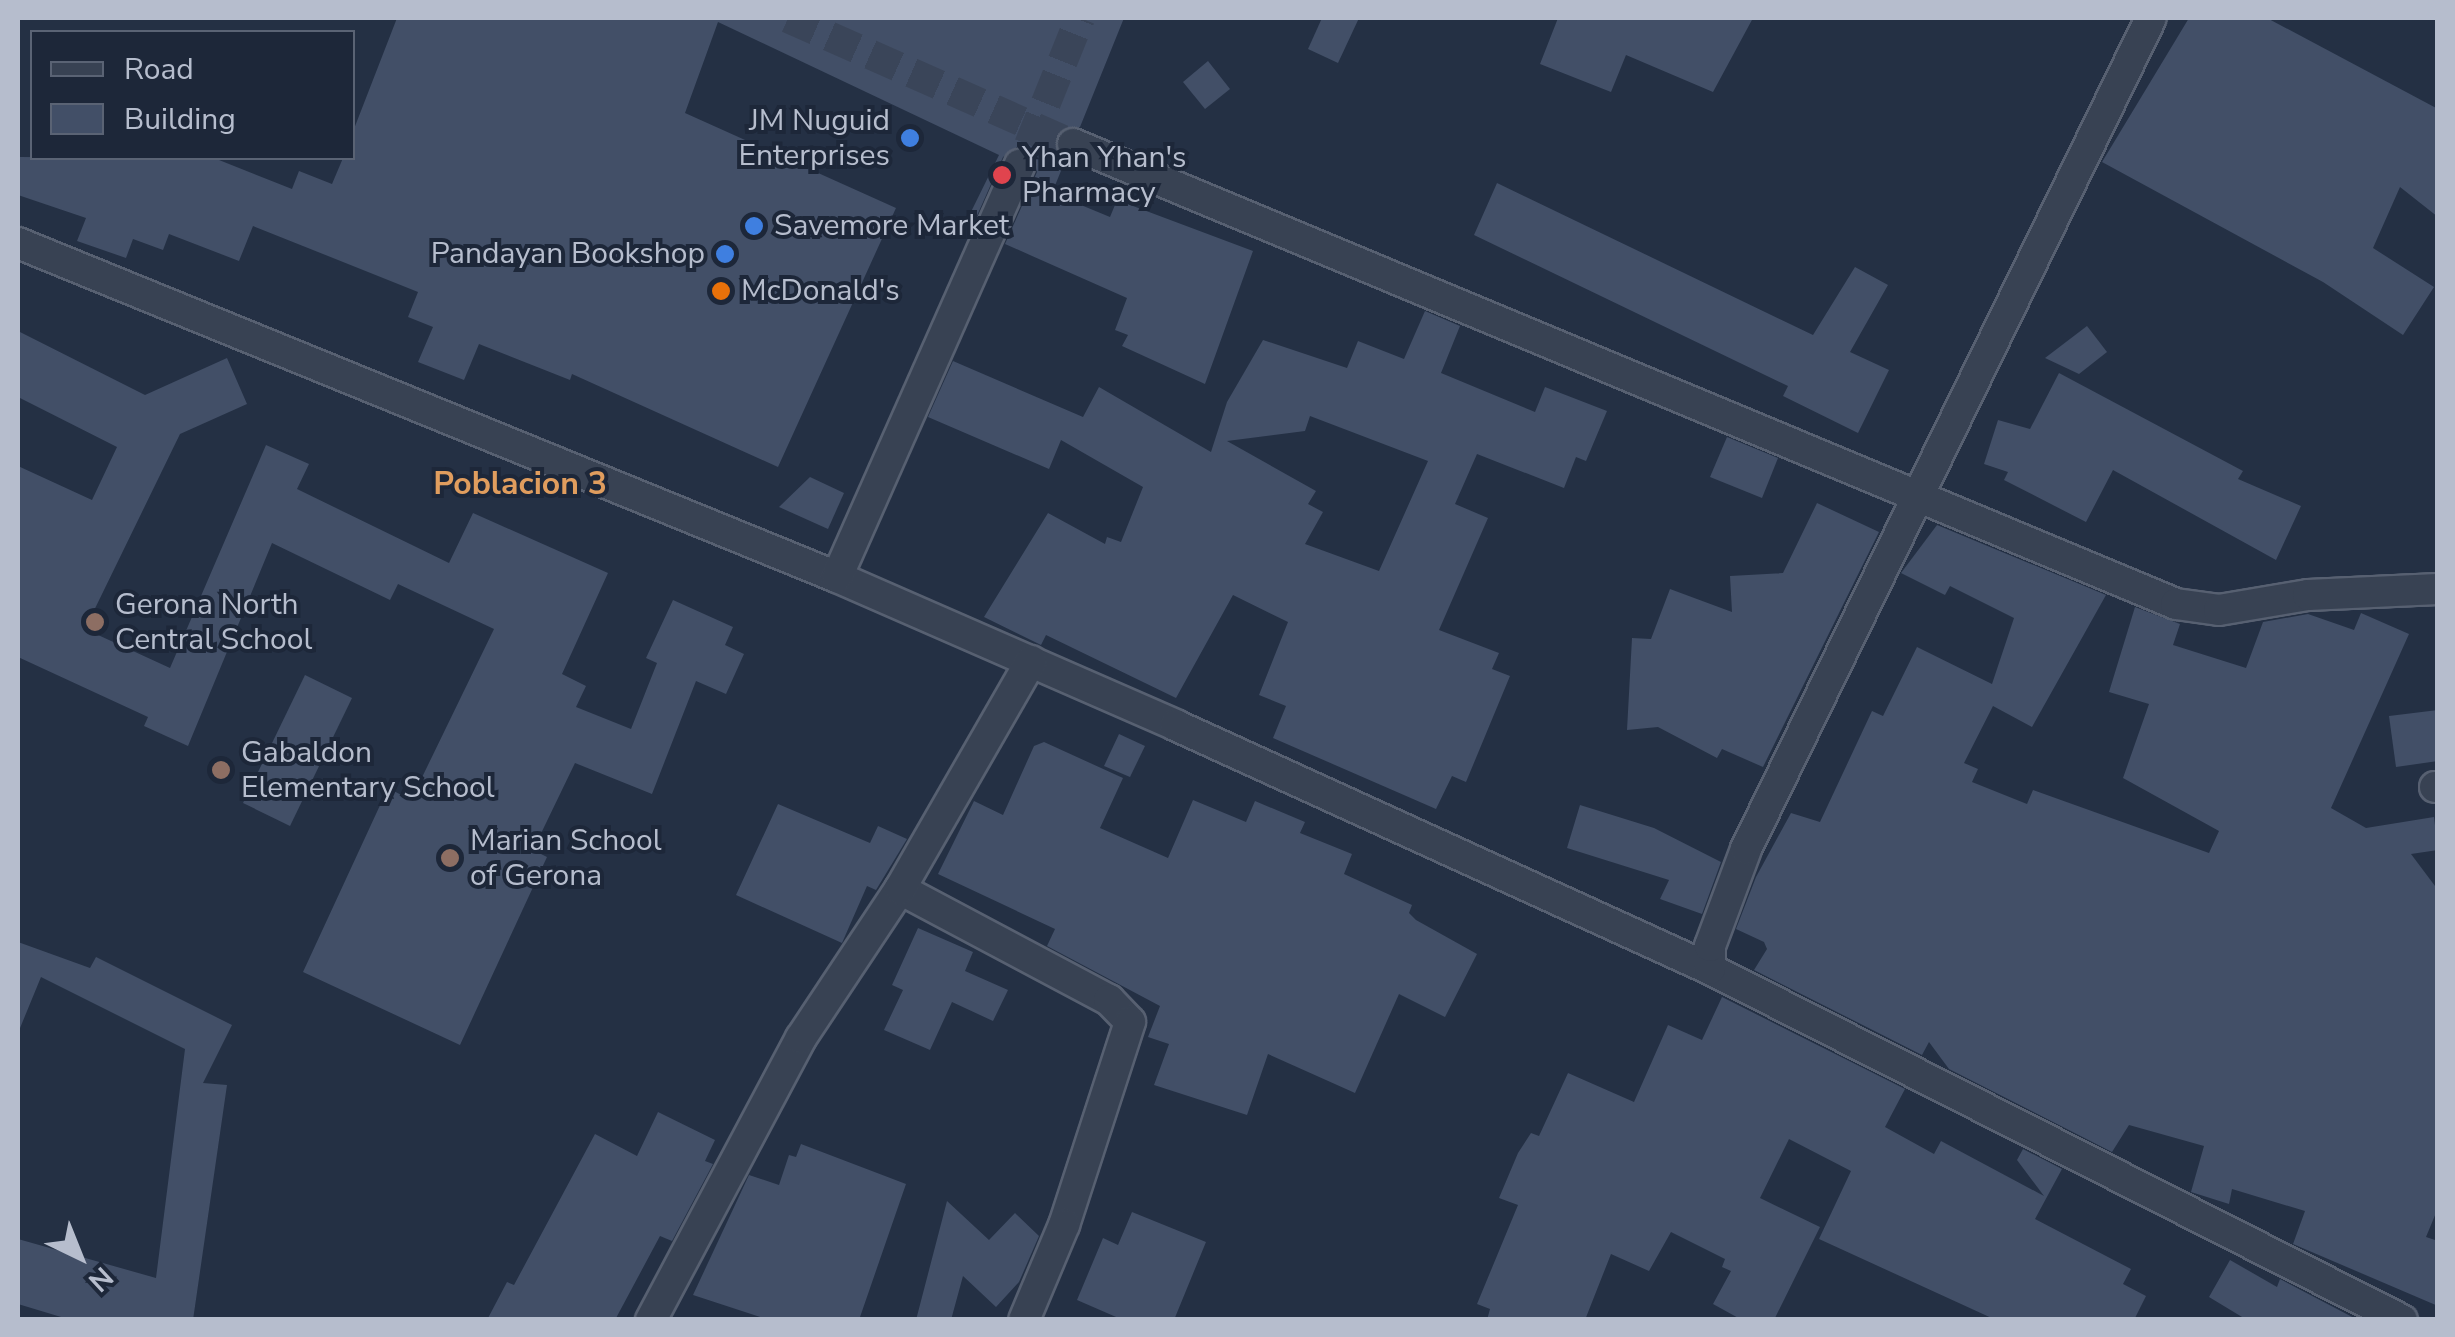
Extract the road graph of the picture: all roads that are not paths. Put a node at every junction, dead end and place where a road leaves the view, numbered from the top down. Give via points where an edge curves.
1 (2151, 18) edge
2 (1073, 144) tunnel mouth
3 (1020, 165) tunnel mouth
4 (18, 242) edge
5 (1922, 499) junction
6 (837, 577) junction
7 (2438, 588) edge
8 (1031, 661) junction
9 (900, 889) junction
10 (1710, 969) junction
11 (651, 1320) edge
12 (1024, 1320) edge
13 (2402, 1320) edge

1 - 5 street
2 - 5 street
3 - 6 street
4 - 6 street
5 - 7 street via 2128,586 2204,610 2308,595
5 - 10 street via 1746,849 1710,946
6 - 8 street
8 - 9 street
8 - 10 street
9 - 11 street via 801,1038
9 - 12 street via 1109,1000 1130,1022 1064,1225
10 - 13 street

